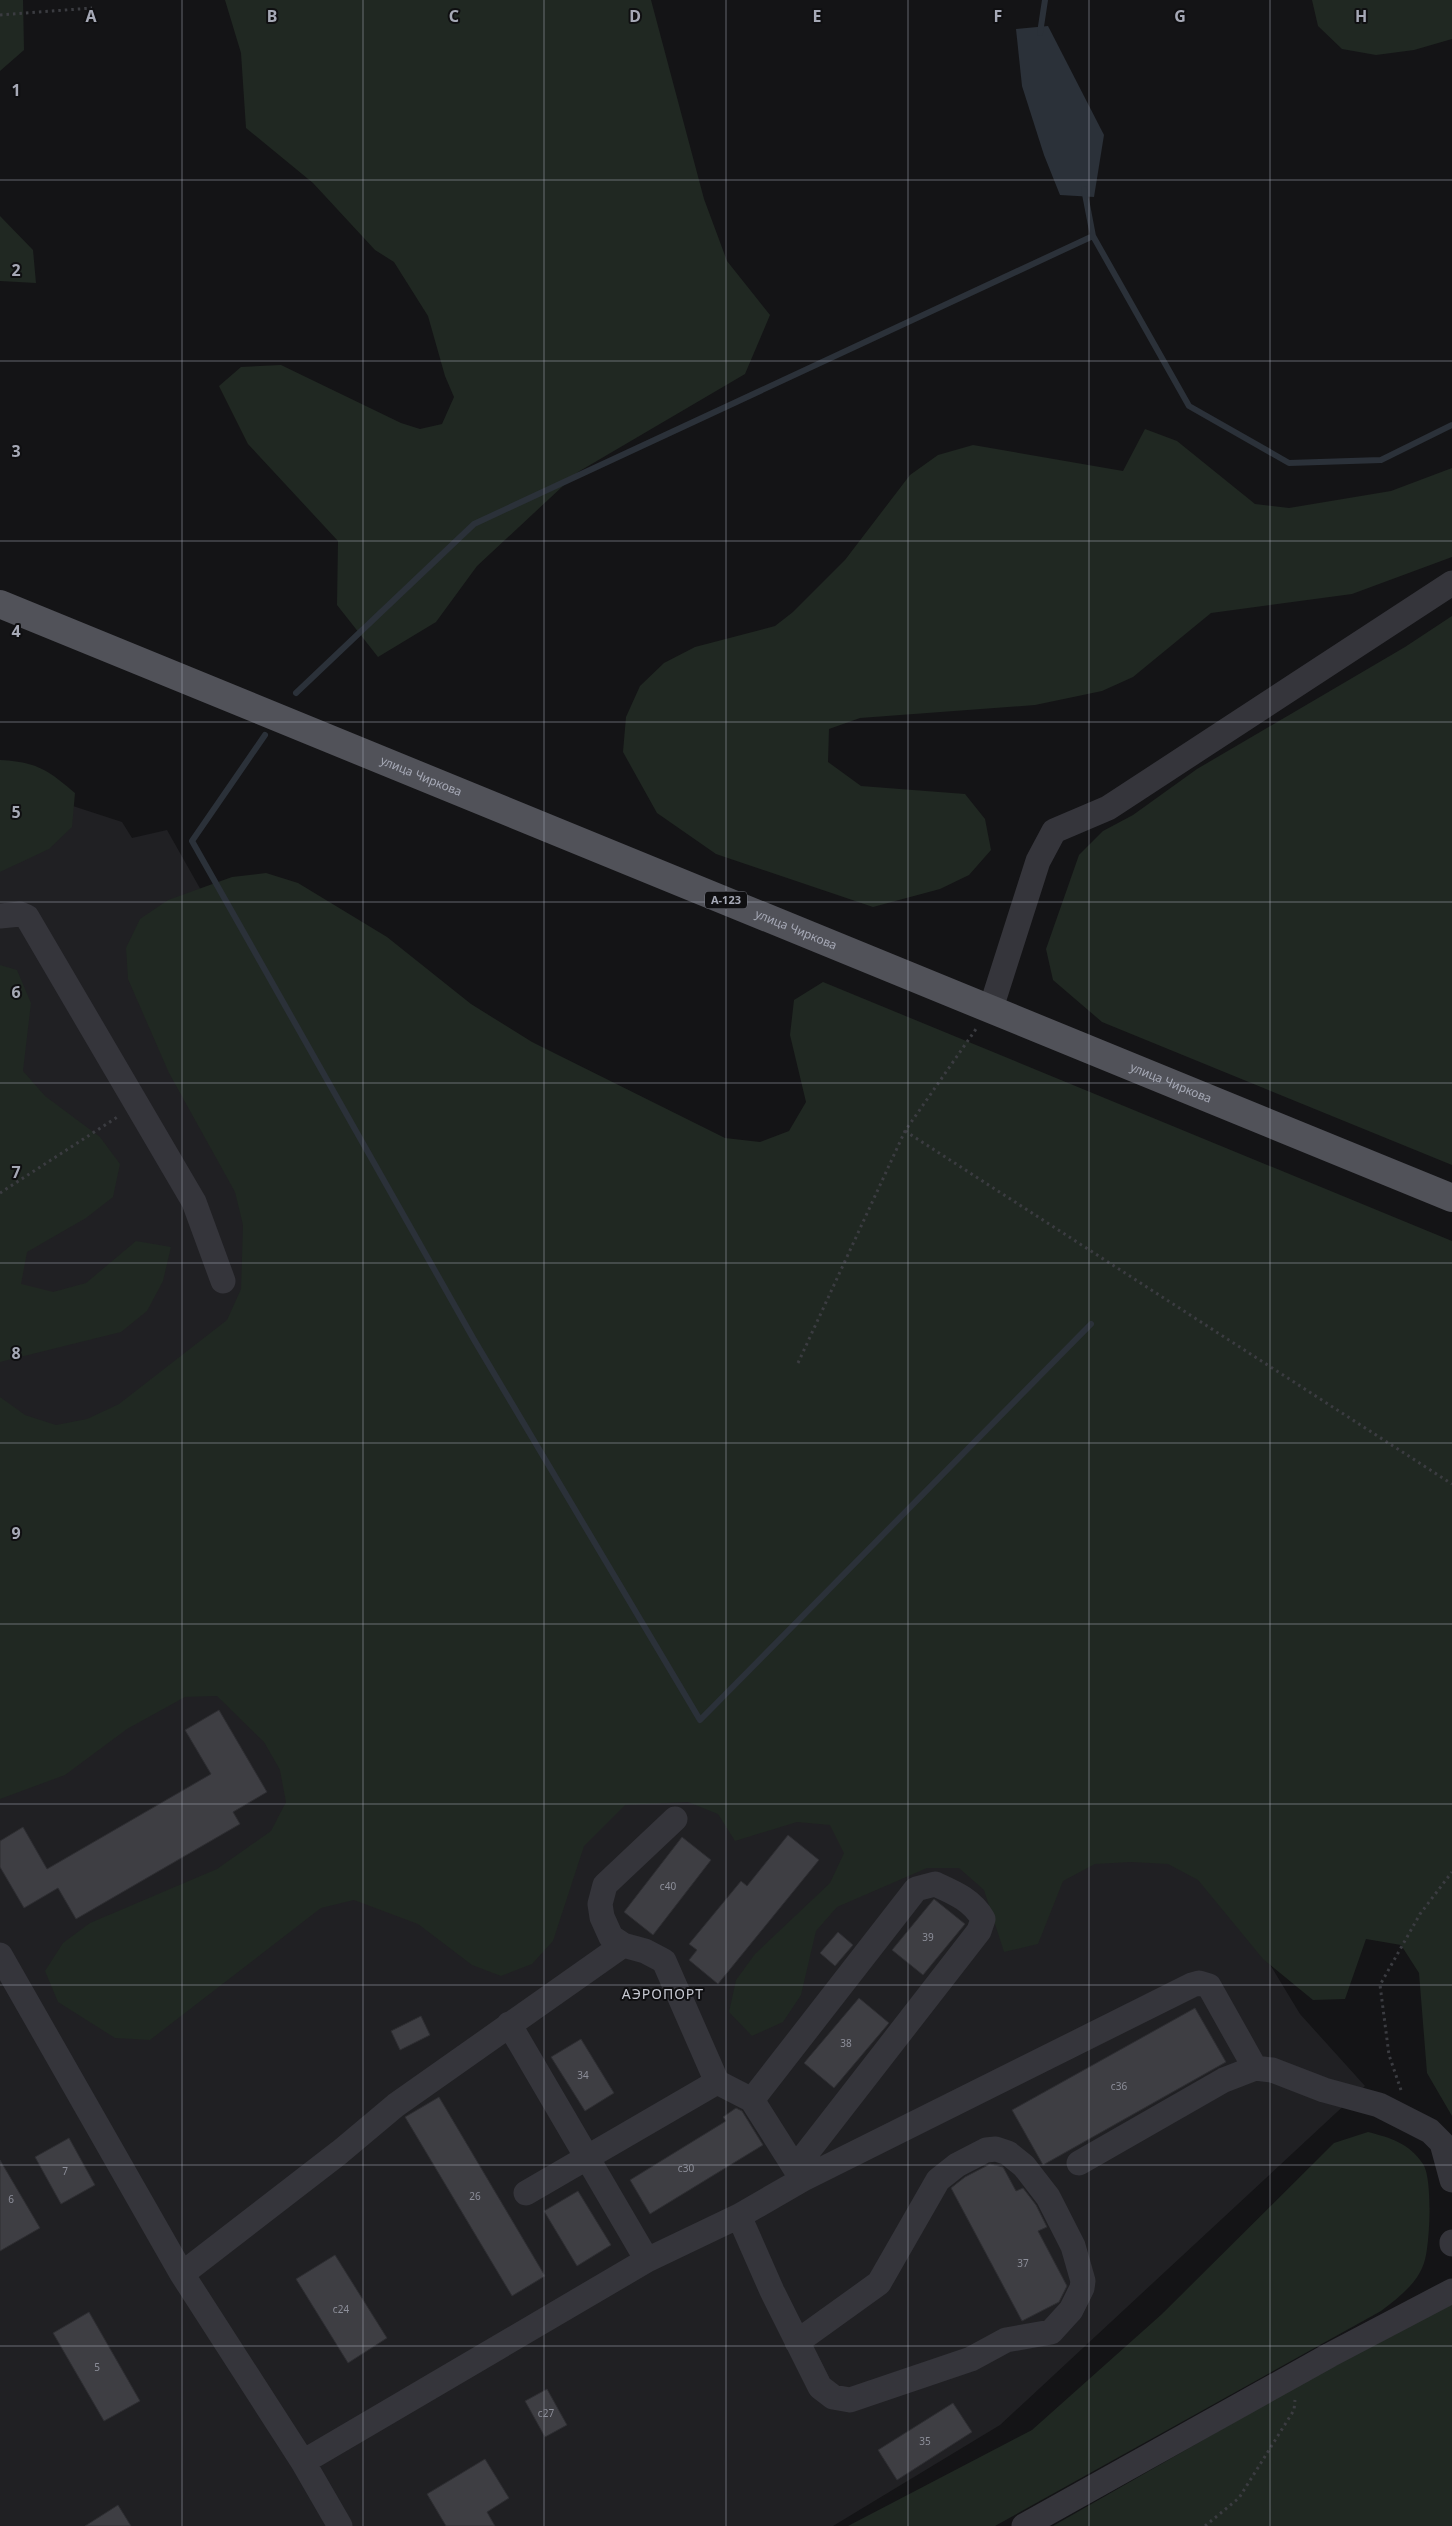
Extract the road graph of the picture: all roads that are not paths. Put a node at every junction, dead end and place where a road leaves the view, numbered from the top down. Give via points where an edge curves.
1 (1452, 583) edge
2 (0, 604) edge
3 (0, 916) edge
4 (991, 1008) junction
5 (1452, 1198) edge
6 (223, 1280) dead end
7 (675, 1819) dead end
8 (623, 1945) junction
9 (0, 1955) edge
10 (509, 2024) junction
11 (1255, 2068) junction
12 (717, 2082) junction
13 (752, 2100) junction
14 (586, 2158) junction
15 (1079, 2163) dead end
16 (800, 2173) junction
17 (1452, 2180) edge
18 (526, 2193) dead end
19 (738, 2216) junction
20 (647, 2260) junction
21 (182, 2274) junction
22 (1452, 2291) edge
23 (797, 2342) junction
24 (303, 2462) junction
25 (340, 2526) edge
26 (1024, 2526) edge

1 - 4 street via 1108,808 1054,830 1038,861
2 - 4 main road, улица Чиркова / А-123
3 - 6 street via 20,914 27,917 194,1202
4 - 5 main road, улица Чиркова / А-123
7 - 8 street via 605,1885 600,1904 602,1917 611,1937
8 - 10 street
8 - 12 street via 664,1961
9 - 21 street
10 - 14 street
10 - 21 street via 396,2105
11 - 15 street via 1224,2080
11 - 16 street via 1209,1986 1192,1984
11 - 17 street via 1272,2070 1324,2090 1379,2105 1430,2131 1442,2142
12 - 13 street
12 - 14 street
13 - 16 street
13 - 16 street via 916,1889 935,1884 976,1907 983,1919 979,1931
14 - 18 street
14 - 20 street
16 - 19 street
19 - 20 street
19 - 23 street
20 - 24 street
21 - 24 street
22 - 26 street via 1295,2374
23 - 23 street via 820,2387 833,2397 850,2400 971,2359 1006,2340 1051,2332 1071,2310 1083,2281 1073,2246 1048,2197 1024,2166 1008,2153 986,2150 956,2165 938,2180 879,2283
24 - 25 street

